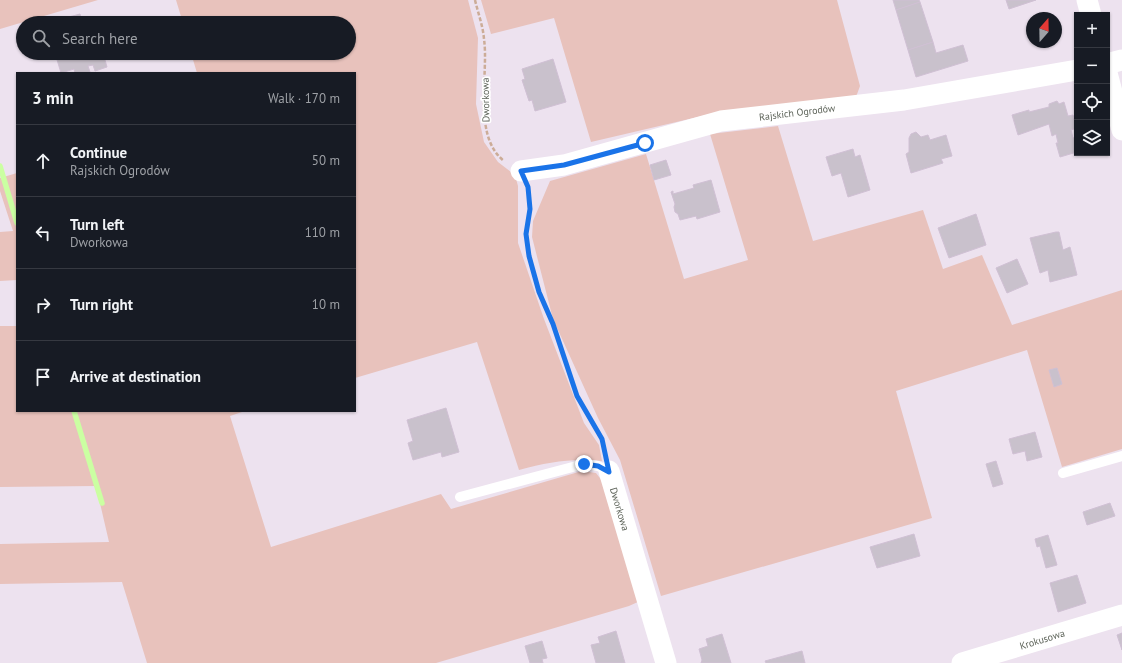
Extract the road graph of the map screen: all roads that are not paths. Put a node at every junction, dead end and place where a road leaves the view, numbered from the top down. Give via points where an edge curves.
1 (1087, 0) edge
2 (1090, 12) edge
3 (1122, 60) edge
4 (1110, 63) edge
5 (1074, 71) edge
6 (1110, 84) edge
7 (1122, 130) edge
8 (521, 171) road end
9 (1122, 456) edge
10 (609, 472) joint
11 (1063, 473) dead end
12 (460, 497) dead end
13 (1122, 615) edge
14 (666, 663) edge
15 (962, 663) edge

1 - 2 street
3 - 4 street
5 - 8 street, Rajskich Ogrodów via 904,100 721,121 564,165
6 - 7 street
9 - 11 lane
10 - 12 lane via 598,466 584,464
10 - 14 street, Dworkowa
13 - 15 street, Krokusowa

